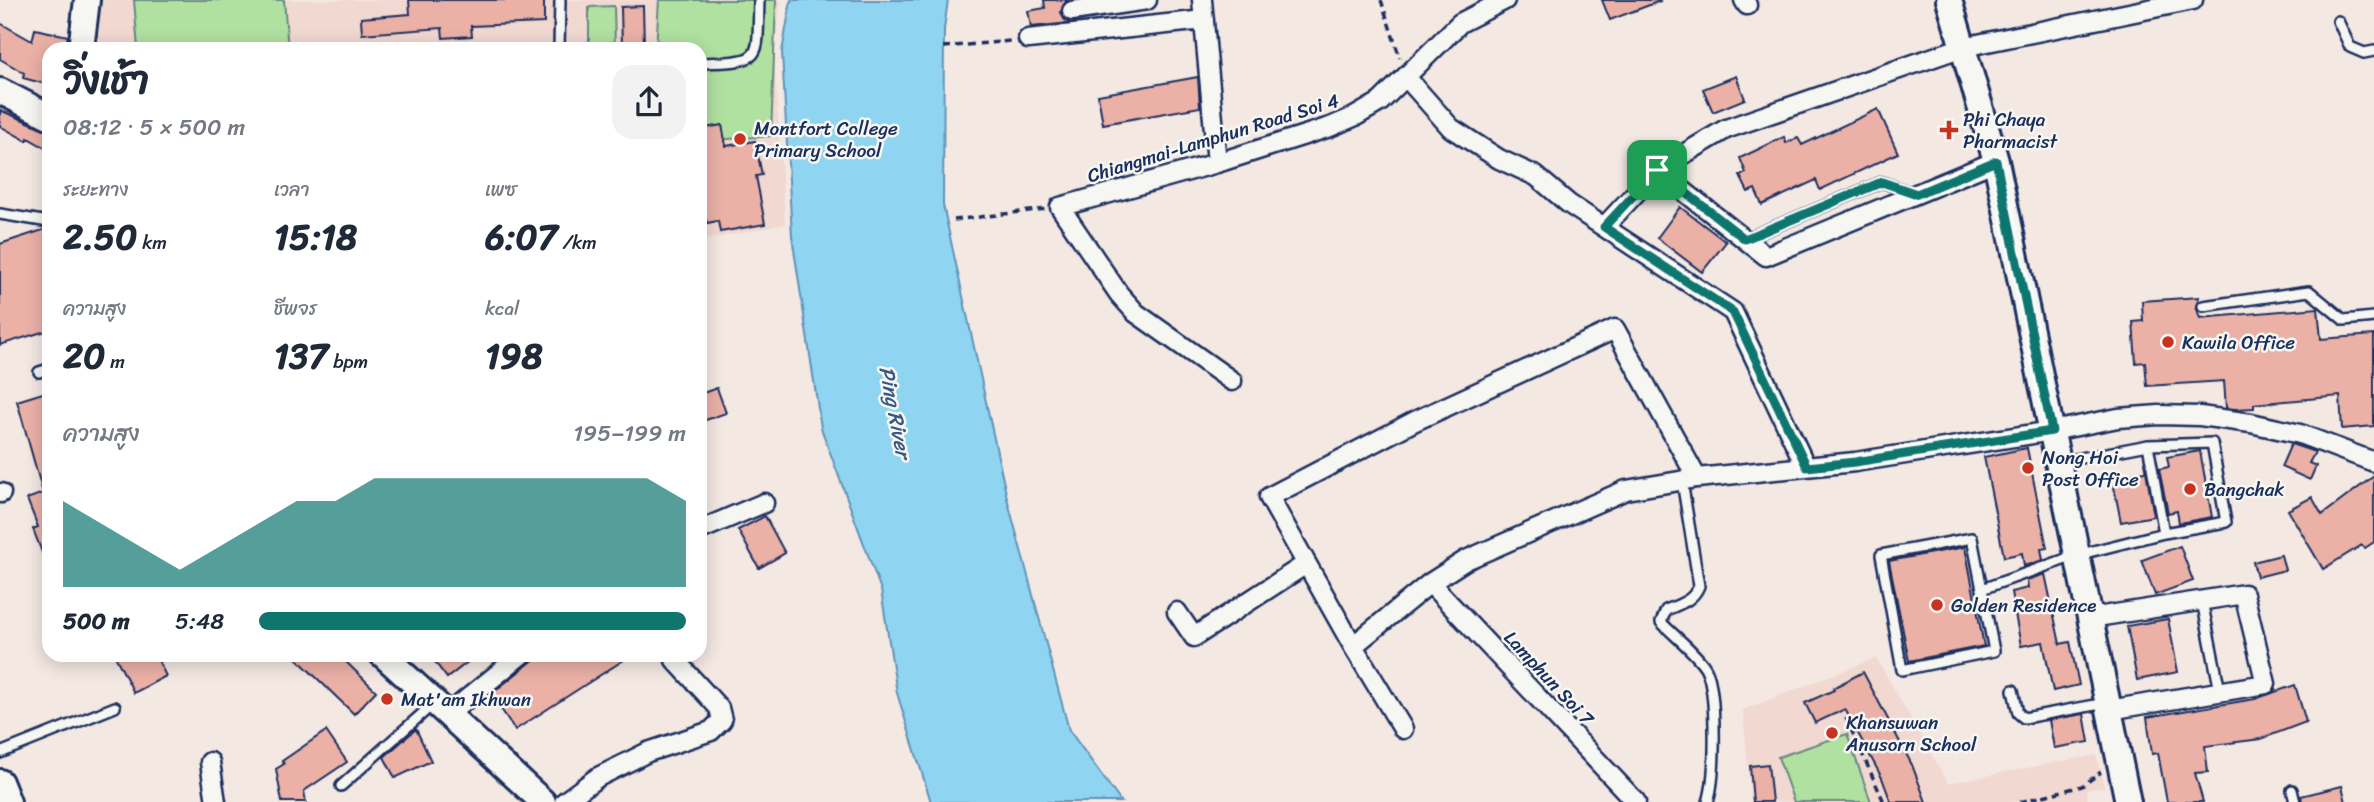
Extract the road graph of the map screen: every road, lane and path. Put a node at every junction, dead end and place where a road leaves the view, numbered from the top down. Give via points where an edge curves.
1 (88, 0) edge
2 (560, 0) edge
3 (759, 0) edge
4 (1147, 0) edge
5 (1202, 0) edge
6 (1381, 0) edge
7 (1505, 0) edge
8 (1949, 0) edge
9 (2193, 0) edge
10 (1072, 11) dead end
11 (1204, 20) junction
12 (2338, 21) dead end
13 (1028, 39) joint
14 (82, 42) edge
15 (559, 42) edge
16 (943, 47) dead end
17 (1964, 47) junction
18 (2374, 51) edge
19 (707, 63) edge
20 (1406, 77) junction
21 (0, 92) edge
22 (42, 113) edge
23 (1996, 161) junction
24 (1217, 163) junction
25 (1657, 170) junction
26 (1917, 194) junction
27 (1060, 207) junction
28 (0, 214) edge
29 (954, 220) dead end
30 (42, 221) edge
31 (1604, 227) junction
32 (1745, 239) junction
33 (2203, 306) dead end
34 (2374, 317) edge
35 (42, 371) edge
36 (39, 372) dead end
37 (1232, 380) dead end
38 (2052, 431) junction
39 (2148, 445) junction
40 (2374, 462) edge
41 (2058, 463) junction
42 (1807, 467) junction
43 (1689, 479) junction
44 (764, 503) dead end
45 (707, 527) edge
46 (2164, 533) junction
47 (2077, 555) junction
48 (1306, 564) junction
49 (1430, 583) junction
50 (1982, 589) junction
51 (2202, 601) junction
52 (1177, 612) dead end
53 (2090, 618) junction
54 (1353, 646) junction
55 (390, 662) edge
56 (510, 662) edge
57 (677, 662) edge
58 (2013, 690) dead end
59 (2220, 691) junction
60 (2108, 706) junction
61 (115, 707) dead end
62 (440, 710) junction
63 (1846, 718) dead end
64 (1403, 729) dead end
65 (0, 753) edge
66 (210, 762) dead end
67 (2101, 772) dead end
68 (0, 782) edge
69 (341, 786) dead end
70 (2292, 790) dead end
71 (8, 802) edge
72 (216, 802) edge
73 (543, 802) edge
74 (564, 802) edge
75 (1636, 802) edge
76 (1708, 802) edge
77 (1884, 802) edge
78 (2020, 802) edge
79 (2128, 802) edge
80 (2295, 802) edge

1 - 14 main road
2 - 15 lane
3 - 19 lane via 757,50 751,58
4 - 10 street
5 - 11 street
6 - 20 path
7 - 20 street, Chiangmai-Lamphun Road Soi 4 via 1460,23
8 - 17 main road
9 - 17 street
11 - 13 street
11 - 24 street
12 - 18 lane via 2350,47 2364,53
13 - 16 path
17 - 23 main road
17 - 25 street via 1726,129
20 - 24 street, Chiangmai-Lamphun Road Soi 4 via 1380,102 1356,116
20 - 31 street via 1451,128 1536,176
21 - 22 main road
23 - 26 street
23 - 38 main road
24 - 27 street, Chiangmai-Lamphun Road Soi 4
25 - 31 street
25 - 32 street
26 - 32 lane via 1882,182
26 - 32 street via 1766,256
27 - 29 path
27 - 37 street via 1136,313
28 - 30 lane
31 - 42 street via 1733,312
33 - 34 lane via 2309,291 2344,320
35 - 36 lane
38 - 40 street via 2118,418 2200,416 2300,434
38 - 41 main road
38 - 42 street
39 - 41 lane
39 - 46 lane
39 - 46 lane via 2212,443 2226,522
41 - 47 main road
42 - 43 street
43 - 48 street via 1615,329 1415,421 1269,497
43 - 49 street via 1626,491 1466,560
43 - 76 lane via 1699,586 1689,600 1666,610 1661,622 1707,671 1713,736
44 - 45 street
46 - 47 lane
47 - 50 lane
47 - 53 main road
48 - 52 street via 1194,637
48 - 54 street
49 - 54 street
49 - 75 street, Lamphun Soi 7
50 - 50 lane via 1994,651 1902,670 1881,555 1972,538
51 - 53 street
51 - 59 lane
51 - 59 street via 2244,594 2266,684
53 - 60 main road
54 - 64 street
55 - 62 main road
56 - 62 street
57 - 74 street via 719,708 722,720 711,731 649,752 598,777
58 - 60 lane via 2018,713 2024,718
59 - 60 street
60 - 79 main road
61 - 65 lane
62 - 69 lane
62 - 73 main road
63 - 77 path
66 - 72 street
67 - 78 path via 2082,786
68 - 71 main road
70 - 80 lane

